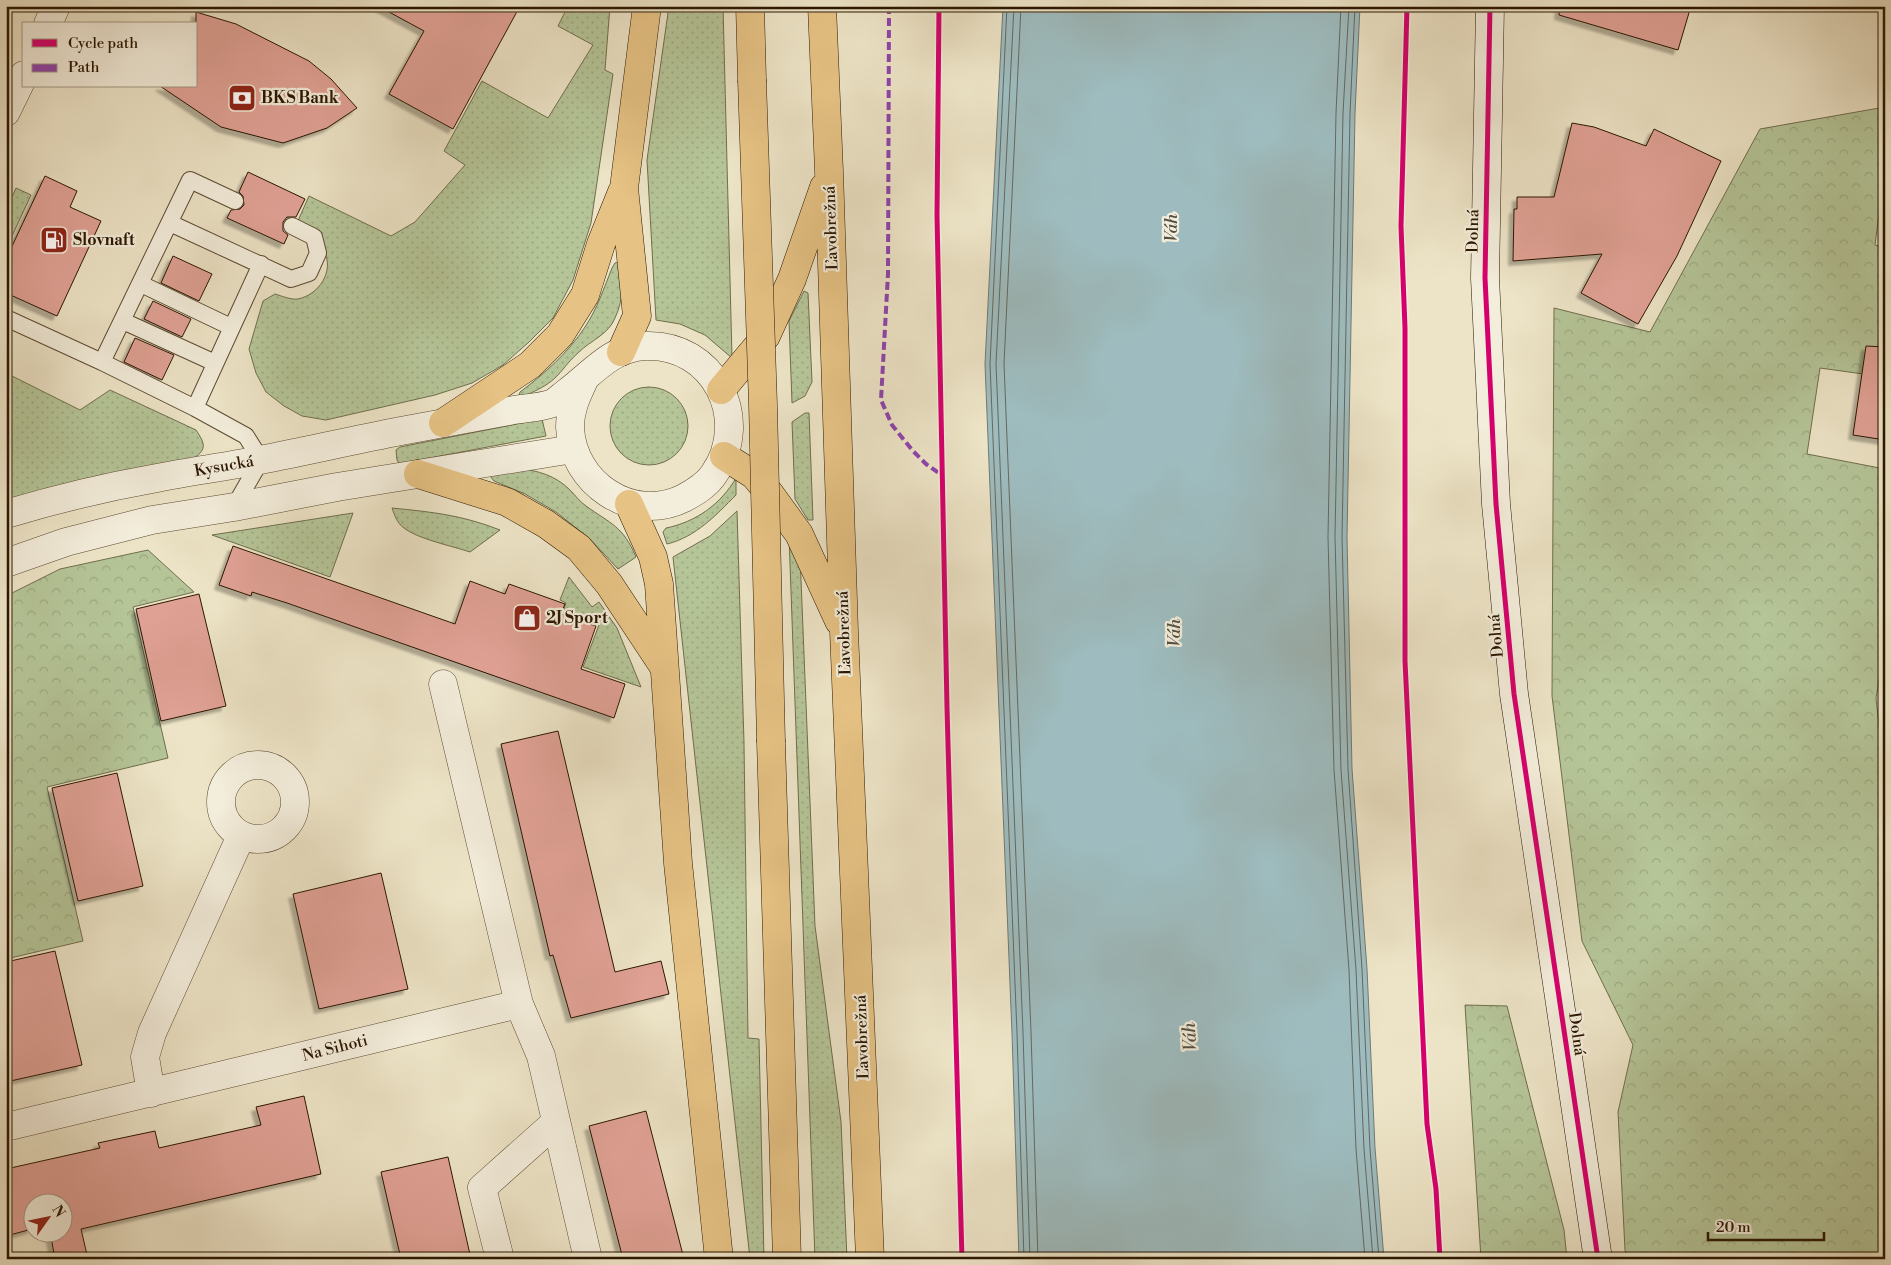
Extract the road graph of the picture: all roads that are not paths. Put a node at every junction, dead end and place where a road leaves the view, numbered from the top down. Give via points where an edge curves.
1 (56, 6) edge
2 (647, 6) edge
3 (750, 6) edge
4 (822, 6) edge
5 (1490, 6) edge
6 (49, 22) edge
7 (829, 171) junction
8 (624, 188) junction
9 (235, 200) dead end
10 (170, 223) junction
11 (292, 226) dead end
12 (261, 264) junction
13 (141, 284) junction
14 (6, 318) edge
15 (123, 321) junction
16 (231, 327) junction
17 (621, 352) junction
18 (102, 362) junction
19 (215, 363) junction
20 (584, 380) junction
21 (721, 390) junction
22 (195, 408) junction
23 (443, 423) junction
24 (573, 449) junction
25 (724, 456) junction
26 (261, 460) junction
27 (418, 474) junction
28 (629, 504) junction
29 (234, 507) junction
30 (6, 514) edge
31 (6, 563) edge
32 (844, 631) junction
33 (665, 668) junction
34 (443, 684) dead end
35 (241, 836) dead end
36 (518, 1004) junction
37 (151, 1093) junction
38 (556, 1122) junction
39 (6, 1127) edge
40 (500, 1259) edge
41 (588, 1259) edge
42 (719, 1259) edge
43 (787, 1259) edge
44 (870, 1259) edge
45 (1598, 1259) edge

1 - 6 street
2 - 8 main road
3 - 43 main road, bridge
4 - 7 main road, Ľavobrežná
5 - 45 street, Dolná via 1485,278 1496,504 1514,694
7 - 21 main road via 792,279 766,336
7 - 32 main road, Ľavobrežná
8 - 17 main road via 636,316
8 - 23 main road via 585,295 560,335 530,365
9 - 10 lane via 190,180
10 - 12 lane
10 - 13 lane
11 - 12 lane via 314,237 318,253 309,273 291,279
12 - 16 lane
13 - 15 lane
13 - 16 lane
14 - 18 lane
15 - 18 lane
15 - 19 lane
16 - 19 lane
17 - 20 street via 600,363
17 - 21 street via 644,346 667,348 689,356 708,370
18 - 22 lane
19 - 22 lane
20 - 23 street, Kysucká via 553,403
20 - 24 street via 574,401 570,425
21 - 25 street via 729,411 730,434
22 - 26 lane via 246,436
23 - 26 street, Kysucká
24 - 27 street
24 - 28 street via 595,484
25 - 28 street via 713,476 696,492 676,502 653,506
25 - 32 main road via 754,475 799,534
26 - 29 lane
26 - 30 street, Kysucká via 119,485
27 - 29 street
27 - 33 main road via 507,502 579,548 609,584
28 - 33 main road via 653,557 659,584
29 - 31 street via 152,520 66,542
32 - 44 main road, Ľavobrežná
33 - 42 main road via 678,863
34 - 36 street
35 - 37 street via 152,1033 145,1057
36 - 37 street, Na Sihoti
36 - 38 street via 541,1056
37 - 39 street, Na Sihoti
38 - 40 street via 482,1188
38 - 41 street

